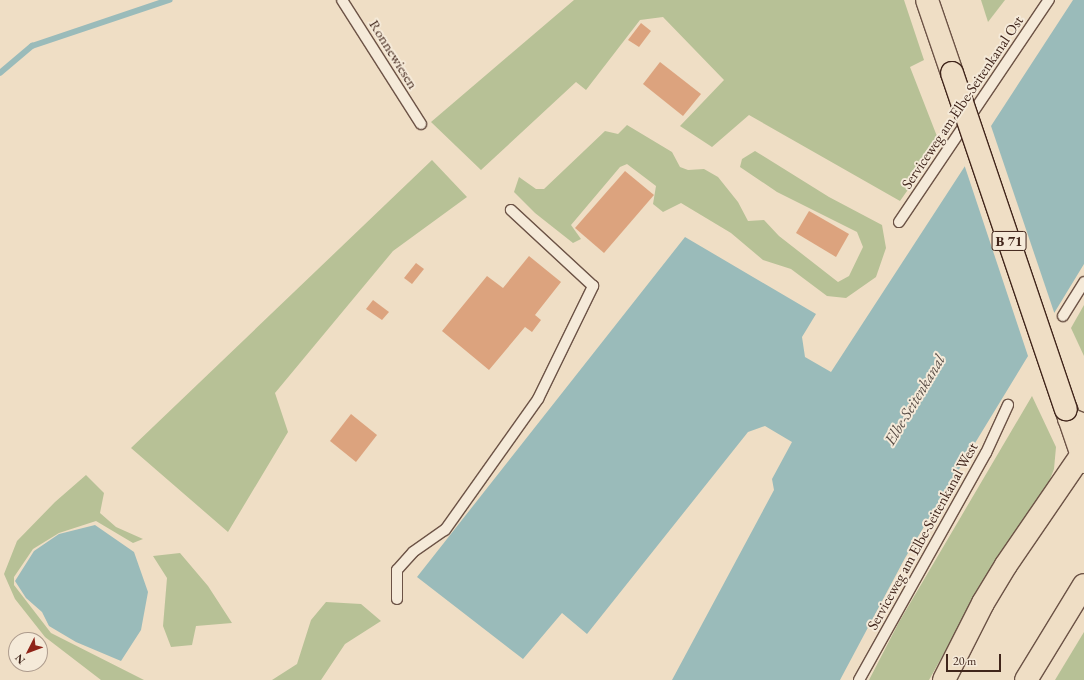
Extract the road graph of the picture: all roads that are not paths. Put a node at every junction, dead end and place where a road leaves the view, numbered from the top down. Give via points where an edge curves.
1 (342, 0) edge
2 (927, 0) edge
3 (1049, 0) edge
4 (421, 124) dead end
5 (510, 210) dead end
6 (899, 222) dead end
7 (1084, 282) edge
8 (1063, 316) dead end
9 (1008, 406) dead end
10 (1073, 418) edge
11 (1083, 456) edge
12 (1084, 585) edge
13 (397, 599) dead end
14 (859, 680) edge
15 (944, 680) edge
16 (1026, 680) edge

1 - 4 lane, Ronnewiesen
2 - 10 main road, B 71, bridge
3 - 6 lane, Serviceweg am Elbe-Seitenkanal Ost
5 - 13 lane via 592,286 538,399 445,530 414,552 397,570
7 - 8 lane
9 - 14 lane, Serviceweg am Elbe-Seitenkanal West via 986,452
10 - 11 main road, B 71
11 - 15 main road via 1006,565 983,603
12 - 16 main road

